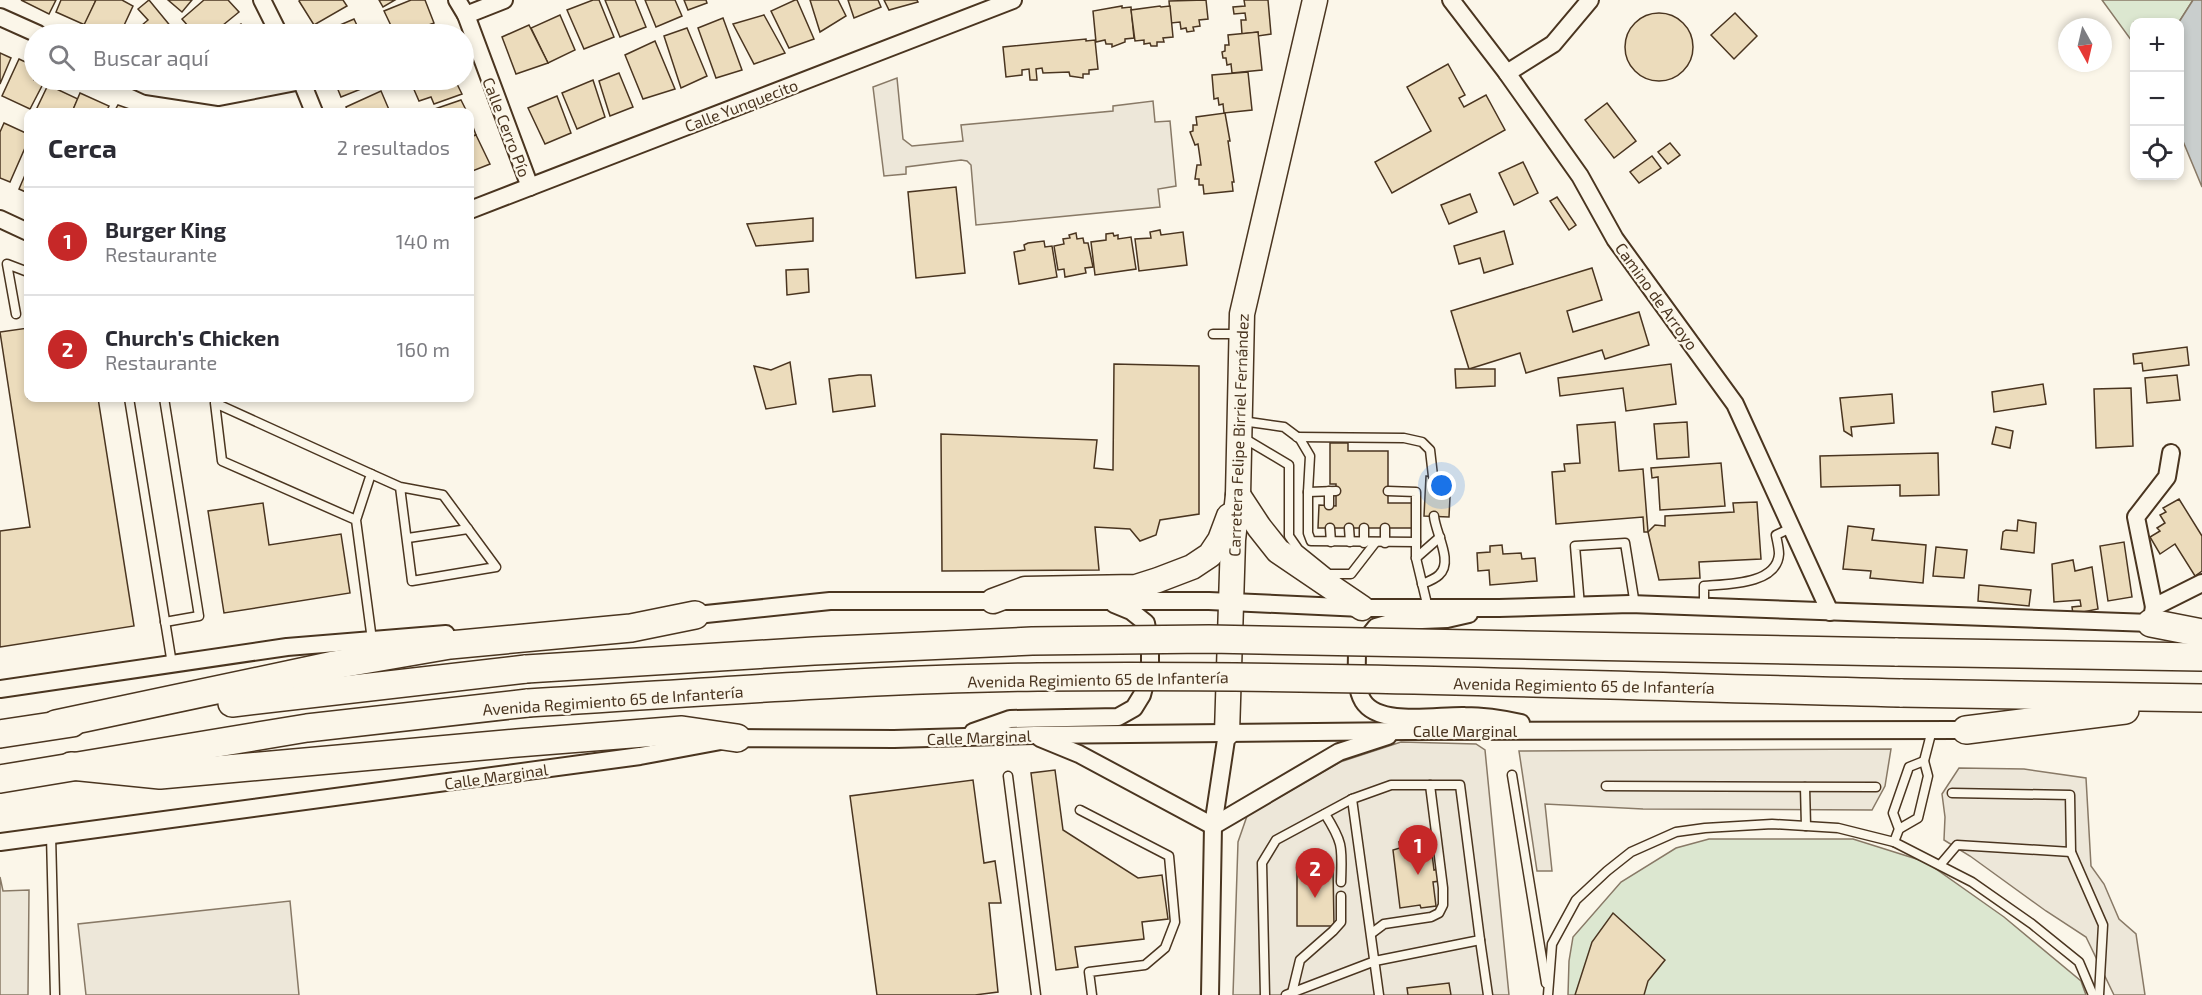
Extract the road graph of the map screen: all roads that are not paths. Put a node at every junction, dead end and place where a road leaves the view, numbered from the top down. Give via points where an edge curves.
1 (262, 0) edge
2 (457, 0) edge
3 (504, 0) edge
4 (1013, 0) edge
5 (1315, 0) edge
6 (1451, 0) edge
7 (1590, 0) edge
8 (466, 15) junction
9 (0, 17) edge
10 (274, 24) edge
11 (469, 24) edge
12 (24, 28) edge
13 (474, 36) edge
14 (1507, 73) junction
15 (171, 90) edge
16 (255, 90) edge
17 (305, 90) edge
18 (312, 108) edge
19 (530, 187) junction
20 (474, 208) edge
21 (0, 219) edge
22 (24, 230) edge
23 (24, 270) edge
24 (16, 314) dead end
25 (1213, 334) dead end
26 (1242, 334) junction
27 (130, 402) edge
28 (165, 402) edge
29 (1239, 428) junction
30 (1297, 436) junction
31 (2171, 453) dead end
32 (371, 474) junction
33 (1433, 476) dead end
34 (400, 487) junction
35 (1388, 491) dead end
36 (1308, 492) junction
37 (1238, 495) junction
38 (1329, 505) dead end
39 (1434, 516) dead end
40 (356, 520) junction
41 (1330, 528) dead end
42 (1349, 528) dead end
43 (1364, 528) dead end
44 (1385, 528) dead end
45 (1791, 528) junction
46 (468, 529) junction
47 (1440, 537) junction
48 (408, 538) junction
49 (1331, 542) junction
50 (1350, 542) junction
51 (1416, 542) junction
52 (1364, 543) junction
53 (1375, 543) junction
54 (1385, 543) junction
55 (1416, 558) junction
56 (2202, 583) edge
57 (1422, 584) junction
58 (993, 601) junction
59 (1108, 601) junction
60 (1232, 603) junction
61 (1635, 605) junction
62 (1580, 606) junction
63 (1704, 607) junction
64 (1362, 608) junction
65 (1428, 608) junction
66 (1499, 608) junction
67 (1830, 612) junction
68 (694, 615) junction
69 (2152, 615) junction
70 (165, 622) junction
71 (2202, 633) edge
72 (372, 640) junction
73 (2202, 657) edge
74 (172, 664) junction
75 (0, 689) edge
76 (2170, 697) junction
77 (2202, 698) edge
78 (56, 724) junction
79 (1406, 730) junction
80 (1555, 730) junction
81 (1932, 730) junction
82 (1966, 730) joint
83 (1227, 733) junction
84 (0, 734) edge
85 (1035, 735) junction
86 (958, 737) junction
87 (736, 738) junction
88 (1924, 761) junction
89 (71, 766) junction
90 (1512, 775) dead end
91 (1008, 776) dead end
92 (0, 779) edge
93 (1430, 785) junction
94 (1606, 786) dead end
95 (1805, 787) junction
96 (1876, 787) dead end
97 (1952, 793) dead end
98 (1352, 799) junction
99 (1080, 810) dead end
100 (1325, 814) junction
101 (1213, 826) junction
102 (1806, 826) junction
103 (1899, 829) junction
104 (51, 835) junction
105 (0, 842) edge
106 (1894, 842) junction
107 (2071, 852) junction
108 (1940, 865) junction
109 (1341, 882) dead end
110 (1341, 896) dead end
111 (1372, 933) junction
112 (1480, 940) junction
113 (1376, 961) junction
114 (1289, 994) edge
115 (55, 995) edge
116 (1036, 995) edge
117 (1092, 995) edge
118 (1210, 995) edge
119 (1266, 995) edge
120 (1379, 995) edge
121 (1488, 995) edge
122 (1548, 995) edge
123 (2093, 995) edge
124 (2099, 995) edge

1 - 10 street
2 - 8 street, Calle Cerro Pío
3 - 8 street
4 - 19 street, Calle Yunquecito
5 - 26 street, Carretera Felipe Birriel Fernández via 1242,314
6 - 14 street, Camino de Arroyo
7 - 14 street via 1553,44
8 - 11 street, Calle Cerro Pío
9 - 12 street
13 - 19 street, Calle Cerro Pío
14 - 45 street, Camino de Arroyo via 1580,176 1615,239 1735,404
15 - 16 street via 219,98
17 - 18 street
19 - 20 street, Calle Yunquecito
21 - 22 street
23 - 24 lane via 7,264
25 - 26 lane
26 - 29 street, Carretera Felipe Birriel Fernández
27 - 70 lane
28 - 70 lane via 199,616
29 - 30 lane via 1284,427
29 - 37 street, Carretera Felipe Birriel Fernández
29 - 53 lane via 1289,465 1289,536 1298,549 1329,574 1351,574
30 - 33 lane via 1404,438 1422,442 1430,450
30 - 36 lane via 1310,456
31 - 69 street via 2167,477 2136,517
32 - 34 lane
32 - 40 lane
32 - 40 lane via 215,403 222,461
34 - 46 lane via 443,495
34 - 48 lane
35 - 51 lane via 1416,492
36 - 38 lane via 1333,491
36 - 49 lane via 1311,541
37 - 58 street via 1220,540 1210,555 1192,567 1136,587 1025,589
37 - 60 street, Carretera Felipe Birriel Fernández
37 - 64 street via 1278,551
39 - 47 lane
40 - 72 lane
41 - 49 lane
42 - 50 lane
43 - 52 lane
44 - 54 lane
45 - 63 lane via 1776,535 1779,555 1775,566 1746,583 1704,586
45 - 67 street, Camino de Arroyo
46 - 48 lane
46 - 48 lane via 496,567 412,581
47 - 55 lane
47 - 57 lane via 1445,563 1440,575
49 - 50 lane
50 - 52 lane
51 - 54 lane
51 - 55 lane
52 - 53 lane
53 - 54 lane
55 - 57 lane
56 - 69 street
57 - 65 lane
58 - 59 street
58 - 68 street via 830,601
59 - 60 street
59 - 86 street via 1131,611 1146,624 1150,665 1134,708 1118,717 1010,719
60 - 64 street
60 - 83 street, Carretera Felipe Birriel Fernández
61 - 62 street
61 - 62 lane via 1625,543 1575,546
61 - 63 street
62 - 66 street
63 - 67 street
64 - 65 street
65 - 66 street
66 - 80 street via 1376,627 1357,651 1362,700 1373,712 1397,717 1505,719
67 - 69 street
68 - 72 street
68 - 78 main road via 631,628 450,645 334,665
69 - 71 main road
70 - 74 lane
72 - 74 street via 287,647
73 - 78 main road, bridge via 1209,639 1032,640 526,669
74 - 75 street
76 - 77 main road, Avenida Regimiento 65 de Infantería
76 - 82 main road via 2123,710
76 - 89 main road, Avenida Regimiento 65 de Infantería, bridge via 1207,676 1045,677 528,703 308,728
78 - 84 main road
79 - 80 street, Calle Marginal
79 - 83 street, Calle Marginal
79 - 101 street via 1339,752
80 - 81 street, Calle Marginal
81 - 82 street, Calle Marginal
81 - 88 lane
83 - 85 street, Calle Marginal
83 - 101 street
85 - 86 street, Calle Marginal
85 - 101 street via 1079,754
86 - 87 street, Calle Marginal
87 - 89 main road via 682,730 160,776
87 - 104 street, Calle Marginal via 640,756
88 - 103 lane via 1928,776 1918,818
88 - 103 lane via 1908,767 1893,813
89 - 92 main road, Avenida Regimiento 65 de Infantería
90 - 122 lane
91 - 116 lane
93 - 98 lane via 1391,785
93 - 111 lane via 1443,905 1431,917 1384,924
93 - 112 lane via 1460,785
94 - 95 lane
95 - 96 lane
95 - 102 lane
97 - 107 lane via 2070,795
98 - 100 lane
98 - 111 lane
99 - 117 lane via 1169,856 1175,922 1165,948 1145,965 1089,972
100 - 109 lane via 1342,847
100 - 119 lane via 1276,840 1262,863
101 - 118 street
102 - 106 lane via 1838,828
102 - 122 lane via 1772,824 1676,832 1631,852 1576,900 1552,944
103 - 106 lane
104 - 105 street, Calle Marginal
104 - 115 lane
106 - 108 lane
107 - 108 lane via 1957,845
107 - 124 lane via 2103,925
108 - 123 lane via 1972,882 2079,962
110 - 114 lane via 1341,922 1300,960
111 - 113 lane
112 - 113 lane
112 - 121 lane
113 - 114 lane
113 - 120 lane

